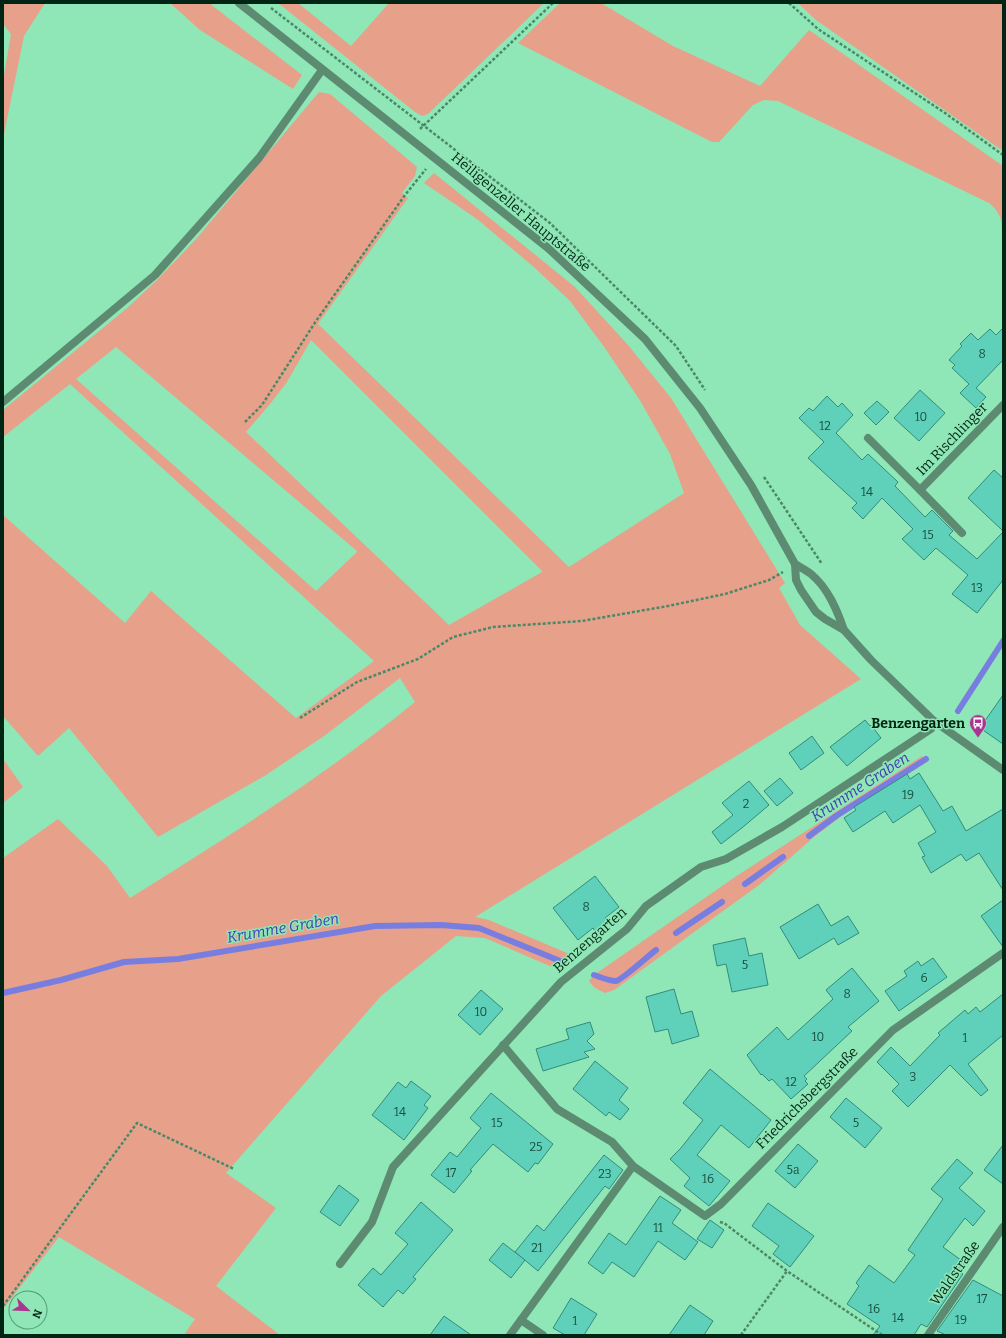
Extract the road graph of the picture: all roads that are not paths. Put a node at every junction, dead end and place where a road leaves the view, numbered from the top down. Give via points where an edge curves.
1 (239, 3) edge
2 (322, 70) junction
3 (3, 402) edge
4 (1003, 405) edge
5 (868, 438) dead end
6 (920, 490) junction
7 (962, 533) dead end
8 (795, 564) junction
9 (844, 630) junction
10 (934, 721) junction
11 (1003, 770) edge
12 (1003, 953) edge
13 (503, 1045) junction
14 (633, 1166) junction
15 (1003, 1227) edge
16 (340, 1264) dead end
17 (521, 1320) junction
18 (510, 1335) edge
19 (543, 1335) edge
20 (928, 1335) edge

1 - 2 street, Heiligenzeller Hauptstraße
2 - 3 street via 260,158 155,275
2 - 8 street, Heiligenzeller Hauptstraße via 548,248 645,339 700,408 751,485
4 - 6 street, Im Rischlinger
5 - 6 street, Im Rischlinger
6 - 7 street, Im Rischlinger
8 - 9 street, Heiligenzeller Hauptstraße via 811,574 826,591
8 - 9 street, Heiligenzeller Hauptstraße via 796,580 816,612
9 - 10 street, Heiligenzeller Hauptstraße
10 - 11 street, Heiligenzeller Hauptstraße
10 - 13 street, Benzengarten via 931,729 789,822 726,859 701,867 646,906 626,929 561,982
12 - 14 street, Friedrichsbergstraße via 892,1030 721,1204 705,1216
13 - 14 street via 557,1109 612,1142
13 - 16 street, Benzengarten via 393,1168 372,1222
14 - 17 street
15 - 20 street, Waldstraße
17 - 18 street
17 - 19 street

